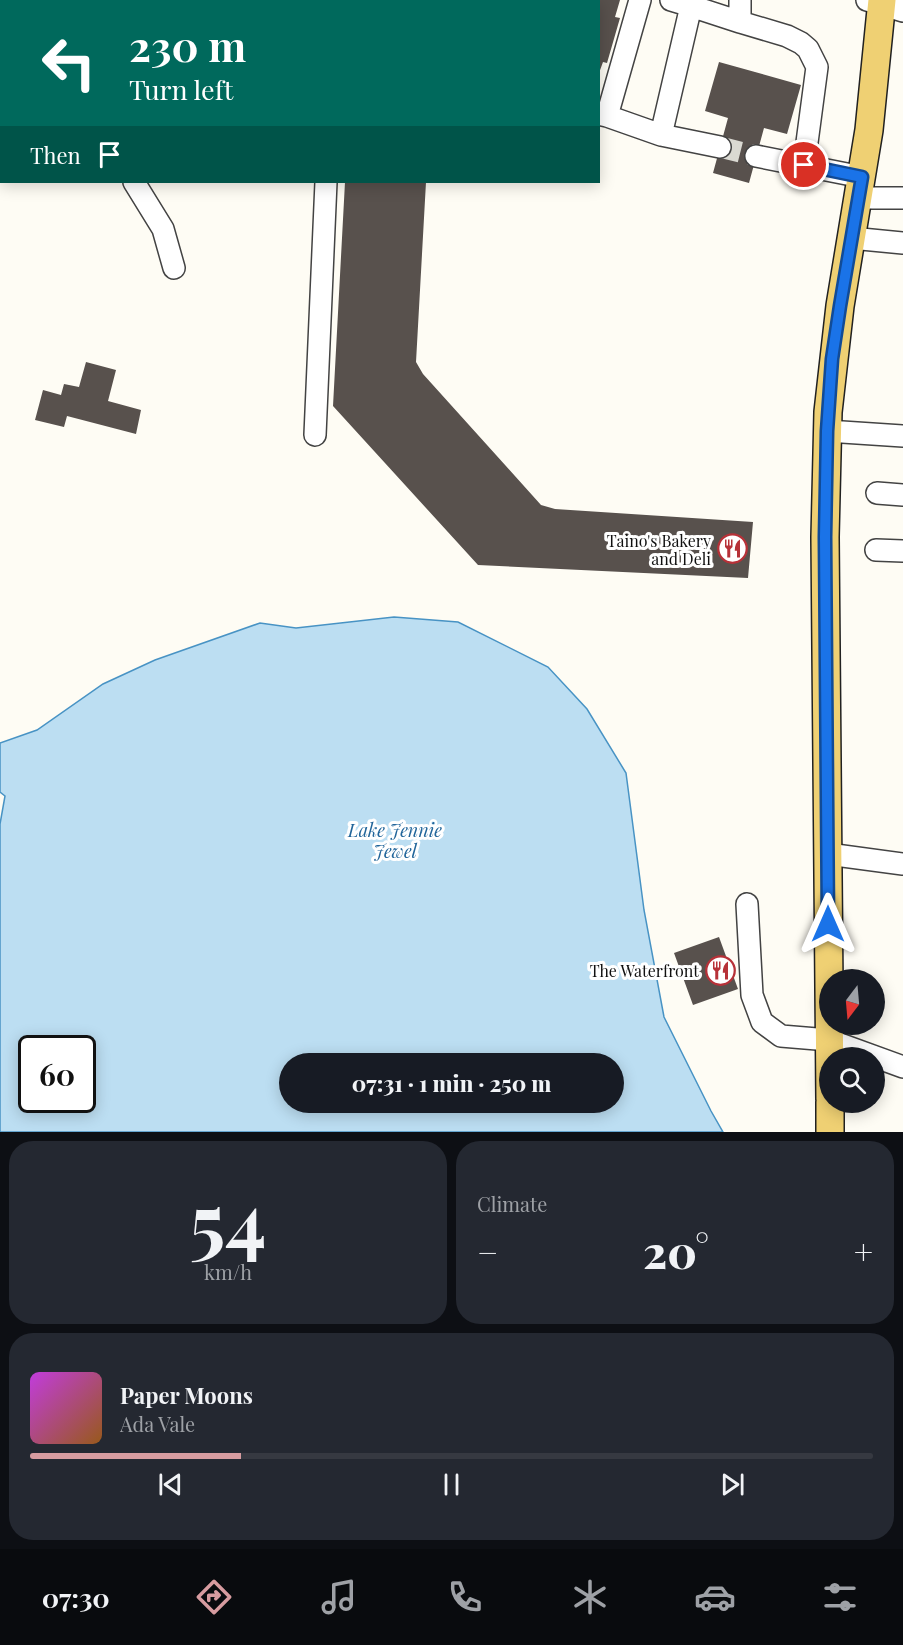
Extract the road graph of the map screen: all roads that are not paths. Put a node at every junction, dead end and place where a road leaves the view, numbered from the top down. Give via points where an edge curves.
1 (640, 0) edge
2 (740, 0) edge
3 (883, 4) edge
4 (683, 10) edge
5 (740, 22) junction
6 (603, 115) edge
7 (661, 135) junction
8 (720, 147) tunnel mouth
9 (756, 156) tunnel mouth
10 (804, 165) junction
11 (135, 183) edge
12 (326, 183) edge
13 (860, 187) junction
14 (903, 198) edge
15 (851, 238) junction
16 (903, 243) edge
17 (174, 268) dead end
18 (827, 431) junction
19 (315, 435) dead end
20 (903, 436) edge
21 (877, 493) dead end
22 (903, 495) edge
23 (876, 549) dead end
24 (903, 551) edge
25 (828, 854) junction
26 (903, 864) edge
27 (747, 904) dead end
28 (829, 1040) junction
29 (829, 1047) edge
30 (903, 1067) edge
31 (830, 1113) edge
32 (830, 1132) edge

1 - 6 lane
2 - 5 lane
3 - 13 main road
4 - 5 lane
4 - 7 lane
5 - 10 lane via 801,43 817,67
6 - 7 lane
7 - 8 lane
9 - 10 lane
10 - 13 lane
11 - 17 lane via 163,229
12 - 19 lane
13 - 14 lane
13 - 15 main road
15 - 16 lane
15 - 18 main road via 832,359
18 - 20 lane
18 - 25 main road
21 - 22 lane
23 - 24 lane
25 - 26 lane
25 - 28 main road
27 - 28 lane via 752,995 762,1022 781,1036
28 - 29 main road
28 - 30 lane
31 - 32 main road

